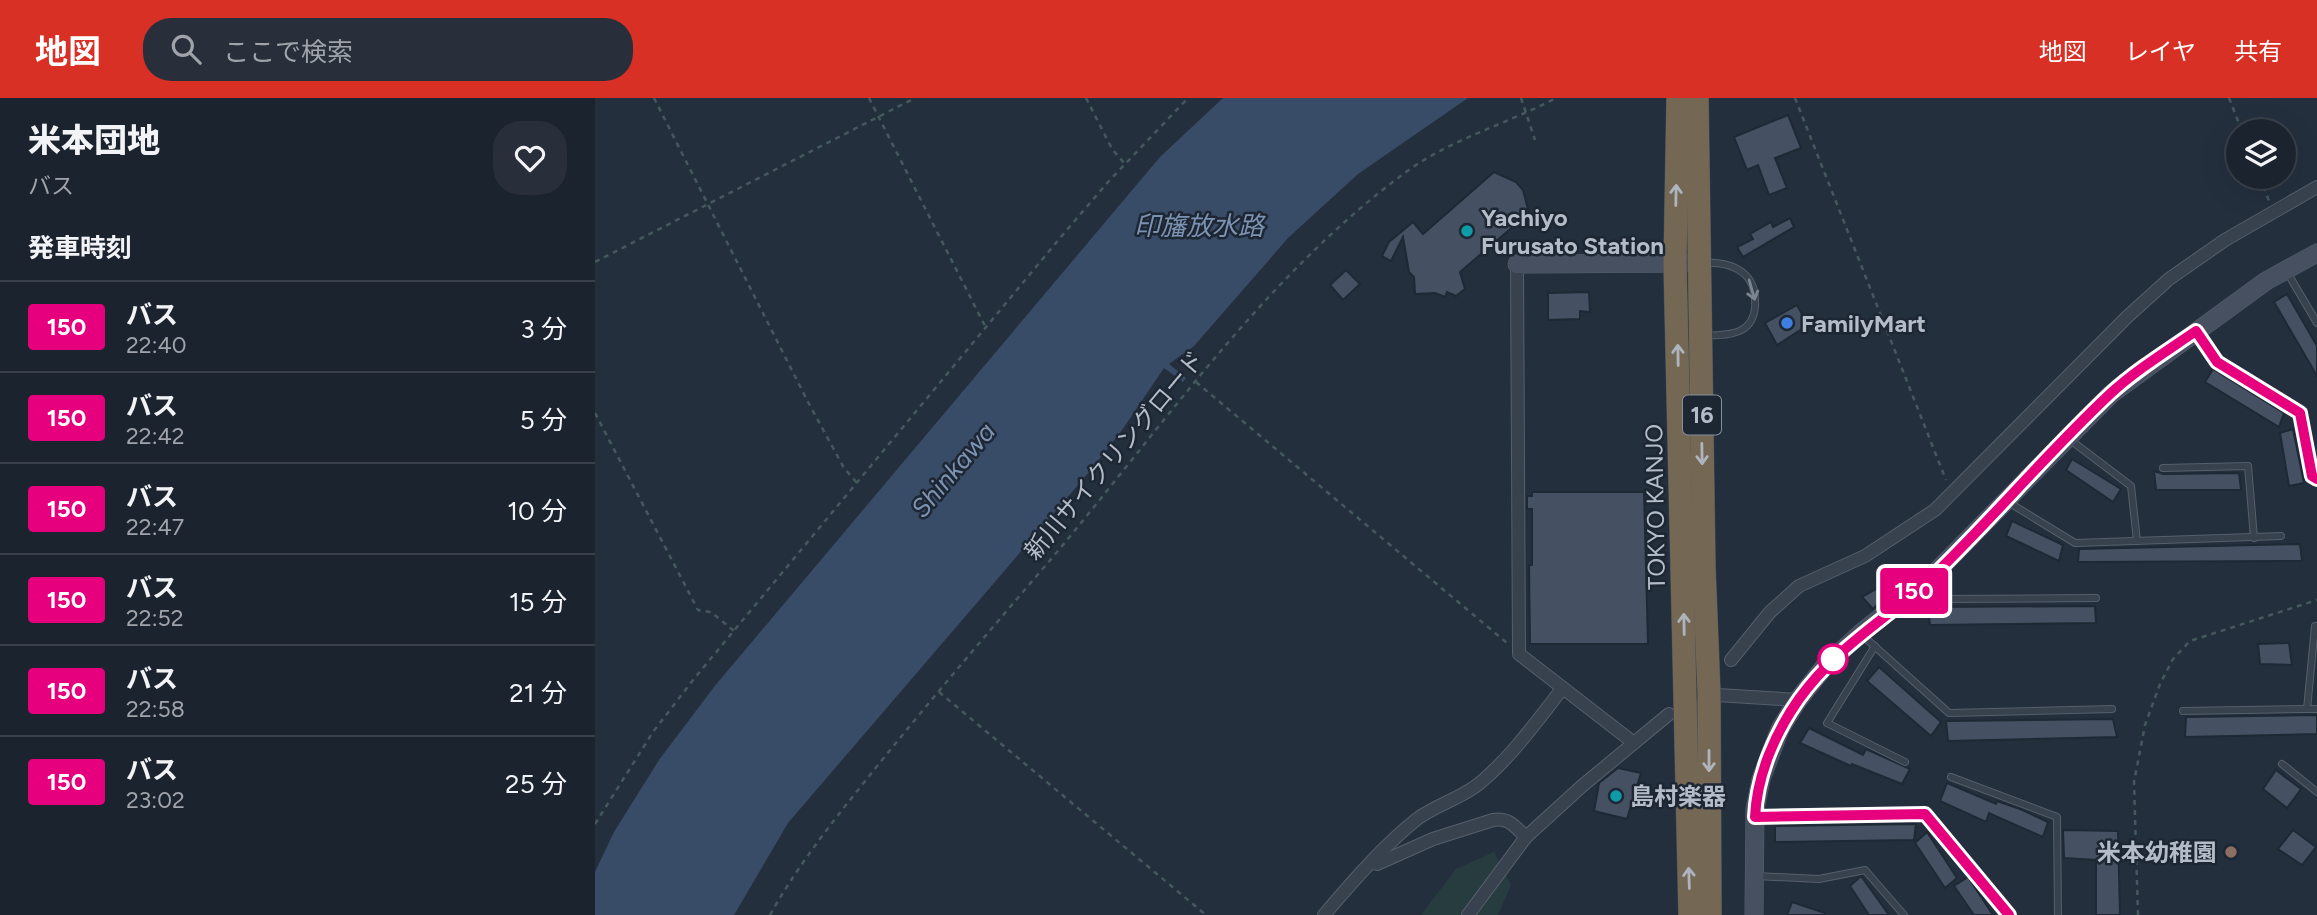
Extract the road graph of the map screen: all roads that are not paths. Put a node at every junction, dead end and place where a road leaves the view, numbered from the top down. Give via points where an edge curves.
1 (1678, 98) edge
2 (1697, 98) edge
3 (2317, 187) edge
4 (2317, 253) edge
5 (1687, 263) junction
6 (1517, 264) joint
7 (2287, 270) junction
8 (2317, 323) edge
9 (2196, 331) junction
10 (1701, 337) junction
11 (2068, 437) junction
12 (2163, 468) dead end
13 (2317, 479) edge
14 (2006, 501) junction
15 (2254, 537) junction
16 (2281, 537) dead end
17 (2137, 541) junction
18 (1925, 582) junction
19 (2096, 598) dead end
20 (2317, 626) edge
21 (1861, 633) junction
22 (1875, 646) junction
23 (1731, 660) dead end
24 (1562, 689) junction
25 (1685, 693) junction
26 (1709, 693) junction
27 (1798, 700) junction
28 (2112, 709) dead end
29 (2307, 709) junction
30 (2317, 709) edge
31 (2183, 711) dead end
32 (1669, 713) dead end
33 (1634, 743) junction
34 (1905, 762) dead end
35 (2282, 764) dead end
36 (1951, 777) dead end
37 (2317, 792) edge
38 (1755, 817) junction
39 (1526, 837) junction
40 (1365, 871) junction
41 (1753, 876) junction
42 (1324, 915) edge
43 (1468, 915) edge
44 (1691, 915) edge
45 (1710, 915) edge
46 (1754, 915) edge
47 (1904, 915) edge
48 (2010, 915) edge
49 (2058, 915) edge

5 -> 1 highway, TOKYO KANJO / 16
2 - 5 highway, TOKYO KANJO / 16
3 - 23 street via 2225,240 2169,279 1935,510 1876,549 1799,586 1770,612
4 - 7 street
5 - 6 street
5 - 10 highway, TOKYO KANJO / 16
5 -> 10 lane via 1722,262 1738,269 1751,280 1755,295 1756,309 1747,326 1729,334
25 -> 5 highway, TOKYO KANJO / 16
6 - 24 street via 1519,654
7 - 8 lane
7 - 9 street
9 - 11 street via 2111,394
9 - 13 lane via 2217,362 2300,413 2312,476
10 -> 26 highway, TOKYO KANJO / 16
11 - 14 street
11 - 17 lane via 2131,486
12 - 15 lane via 2248,466
14 - 17 lane via 2075,543
14 - 18 street
15 - 16 lane
15 - 17 lane
18 - 19 lane via 1942,599
18 - 21 street
20 - 29 lane
21 - 22 lane
21 - 27 street via 1825,666
22 - 28 lane via 1949,713
22 - 34 lane via 1828,723
24 - 33 street
24 - 40 street via 1501,764 1480,783 1415,821
25 - 26 street
44 -> 25 highway, TOKYO KANJO / 16
26 - 27 street
26 -> 45 highway, TOKYO KANJO / 16
27 - 38 street via 1772,747
29 - 30 lane
29 - 31 lane
32 - 33 street
33 - 39 street
35 - 37 lane
36 - 49 lane via 2057,817
38 - 41 street
38 - 48 lane via 1925,814
39 - 40 street via 1509,821 1493,820 1433,839
39 - 43 street
40 - 42 street
41 - 46 street
41 - 47 lane via 1819,879 1865,870

